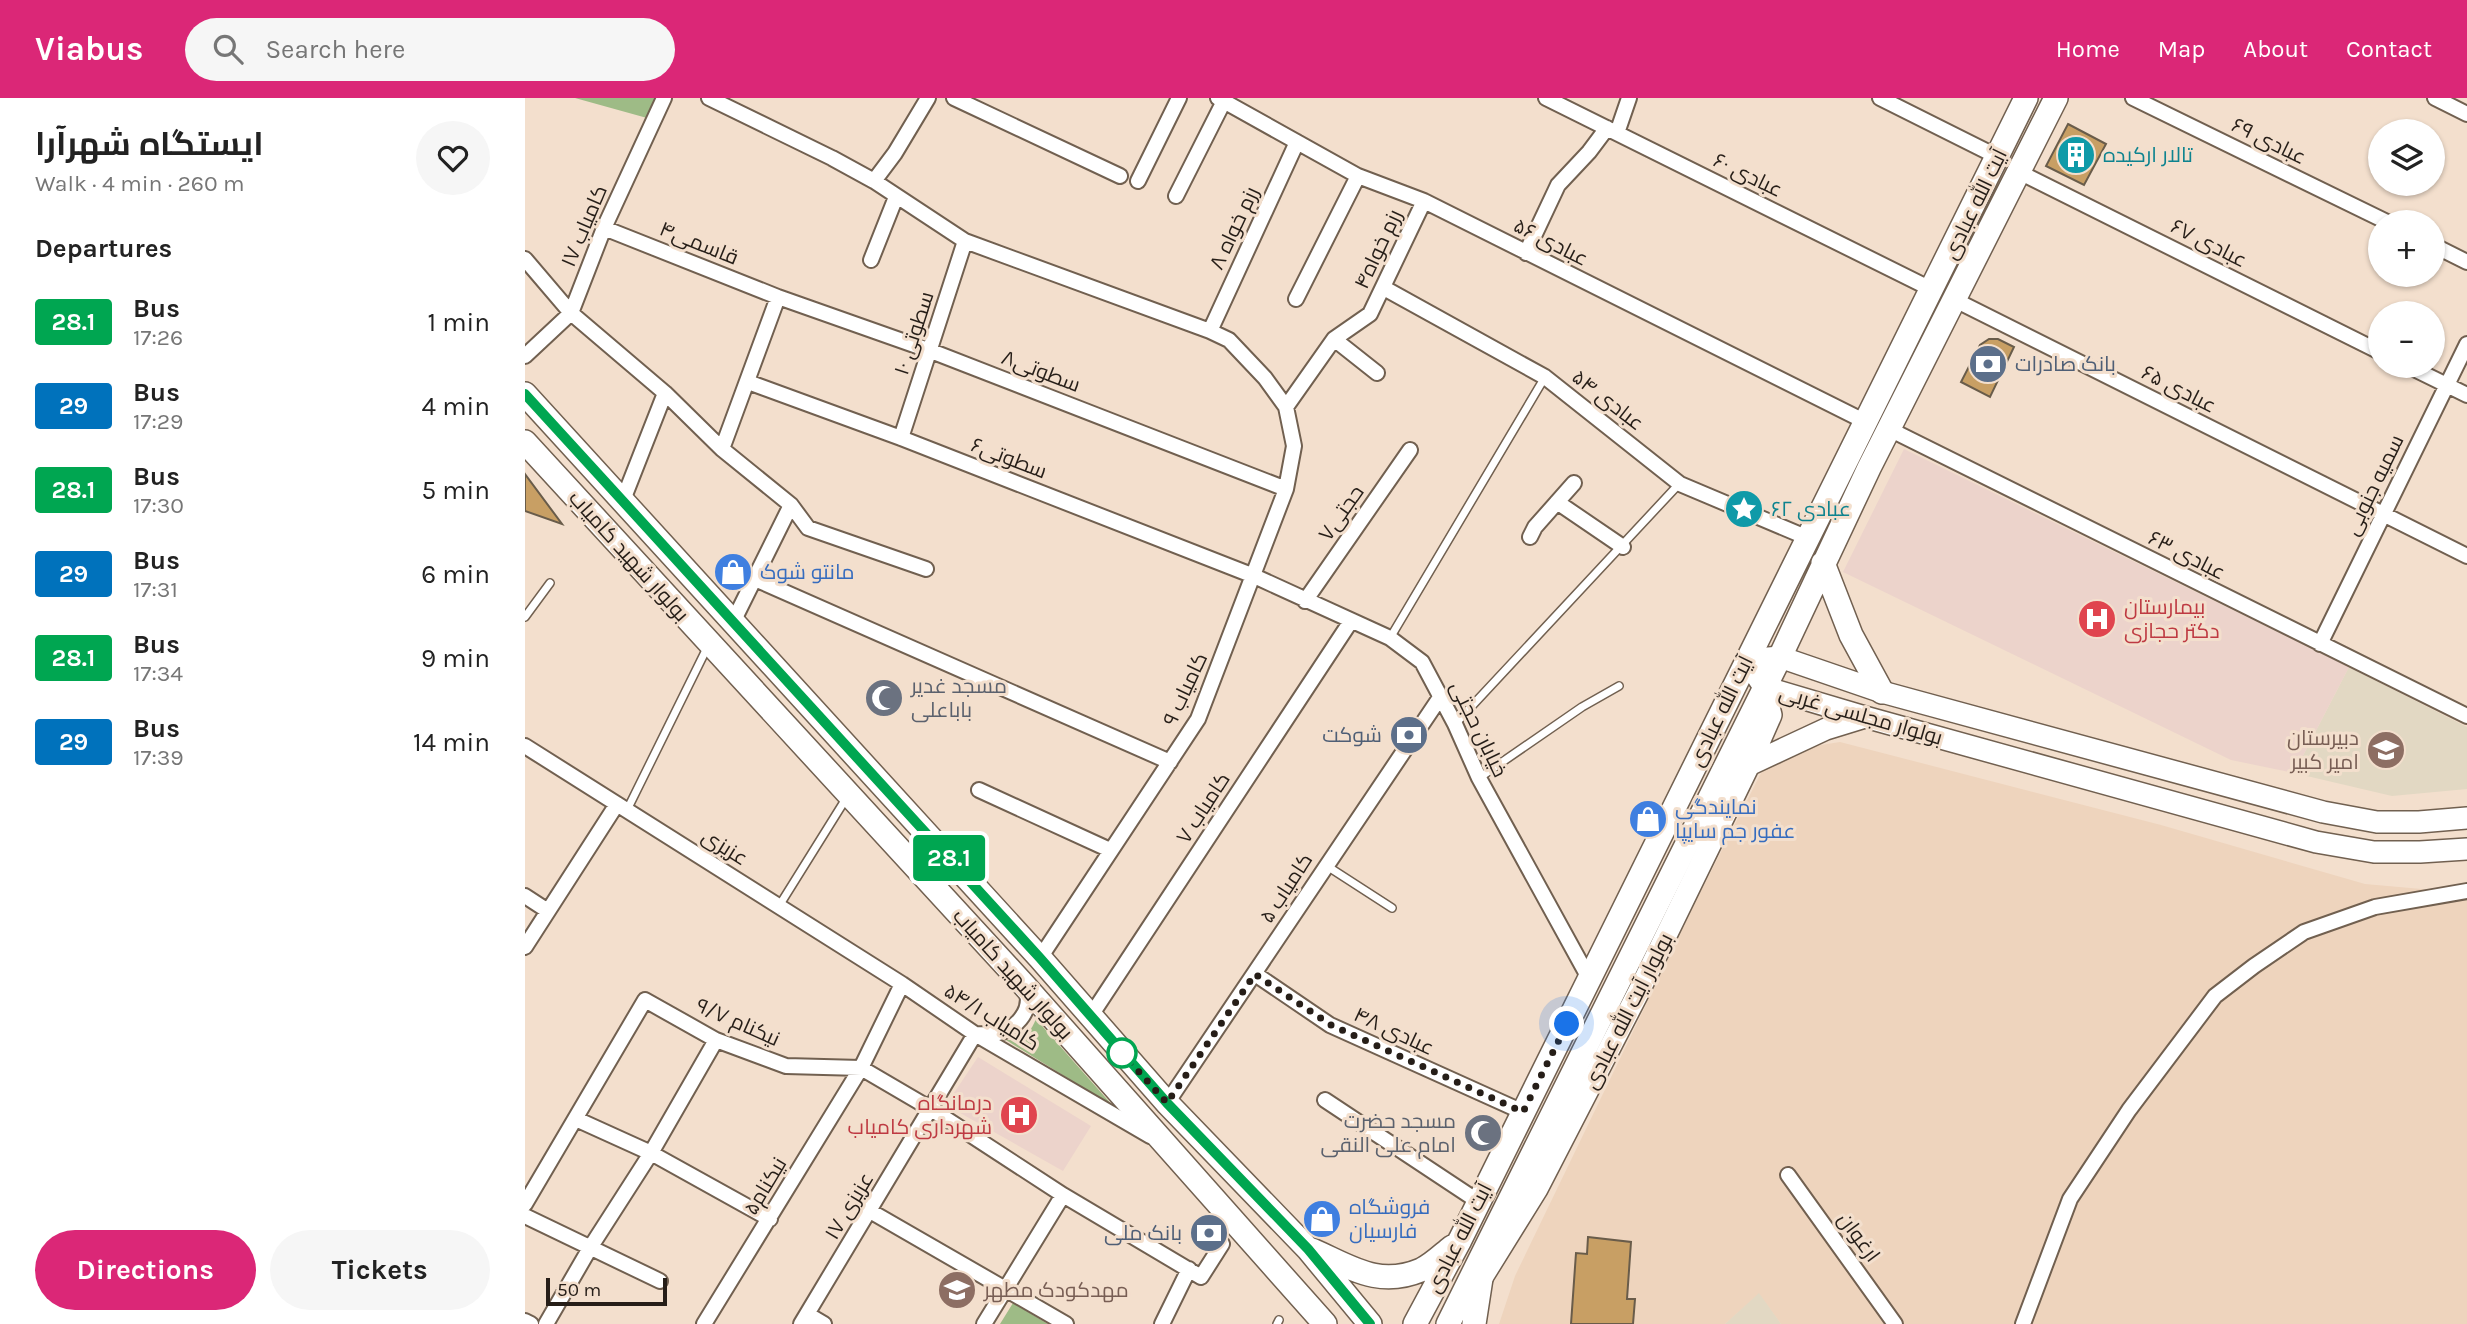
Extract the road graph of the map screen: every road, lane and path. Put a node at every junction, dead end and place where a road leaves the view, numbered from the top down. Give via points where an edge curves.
1 (664, 98) edge
2 (709, 98) edge
3 (928, 98) edge
4 (954, 98) edge
5 (1179, 98) edge
6 (1546, 98) edge
7 (1629, 98) edge
8 (1880, 98) edge
9 (2026, 98) edge
10 (2056, 98) edge
11 (2133, 98) edge
12 (2435, 98) edge
13 (1221, 99) edge
14 (2467, 114) edge
15 (1612, 131) junction
16 (1297, 142) junction
17 (1998, 157) junction
18 (2019, 172) junction
19 (1120, 176) dead end
20 (1358, 176) junction
21 (874, 181) junction
22 (1138, 181) dead end
23 (1176, 196) dead end
24 (896, 197) junction
25 (1424, 201) junction
26 (2368, 213) edge
27 (604, 228) junction
28 (965, 241) junction
29 (2445, 251) edge
30 (1526, 253) junction
31 (525, 259) edge
32 (871, 260) dead end
33 (2467, 262) edge
34 (1384, 288) junction
35 (1933, 290) junction
36 (778, 297) junction
37 (1296, 299) dead end
38 (1955, 300) junction
39 (571, 313) junction
40 (1210, 331) junction
41 (1334, 338) junction
42 (2467, 344) edge
43 (2368, 346) edge
44 (930, 351) junction
45 (525, 356) edge
46 (1377, 373) dead end
47 (1545, 377) junction
48 (2433, 378) edge
49 (748, 382) junction
50 (2447, 385) junction
51 (665, 393) junction
52 (525, 394) edge
53 (2467, 395) edge
54 (1286, 407) junction
55 (1866, 422) junction
56 (1889, 429) junction
57 (901, 438) junction
58 (525, 442) edge
59 (722, 449) junction
60 (1410, 450) dead end
61 (1574, 483) dead end
62 (1680, 484) junction
63 (1286, 489) junction
64 (623, 500) junction
65 (1557, 502) junction
66 (791, 505) junction
67 (2383, 515) junction
68 (1530, 537) dead end
69 (1808, 538) junction
70 (1623, 547) junction
71 (2467, 556) edge
72 (1823, 563) junction
73 (926, 569) dead end
74 (1254, 576) junction
75 (755, 579) junction
76 (550, 583) dead end
77 (1305, 601) junction
78 (525, 617) edge
79 (1351, 621) junction
80 (733, 622) junction
81 (1390, 638) junction
82 (709, 645) junction
83 (2319, 645) junction
84 (1780, 657) junction
85 (1746, 660) junction
86 (1619, 686) dead end
87 (1764, 687) junction
88 (1882, 692) junction
89 (1441, 696) junction
90 (2467, 716) edge
91 (1864, 717) junction
92 (1455, 724) junction
93 (525, 746) edge
94 (1170, 762) junction
95 (1749, 765) junction
96 (1479, 778) junction
97 (978, 790) dead end
98 (849, 794) junction
99 (622, 807) junction
100 (2467, 818) edge
101 (2467, 849) edge
102 (1110, 850) junction
103 (1326, 865) junction
104 (2467, 891) edge
105 (525, 896) edge
106 (779, 906) junction
107 (1392, 908) dead end
108 (548, 911) junction
109 (525, 947) edge
110 (1040, 958) junction
111 (1255, 974) junction
112 (1590, 980) junction
113 (902, 984) junction
114 (1024, 985) junction
115 (1090, 1017) junction
116 (975, 1034) junction
117 (716, 1040) junction
118 (861, 1068) junction
119 (1325, 1100) dead end
120 (1167, 1103) junction
121 (931, 1109) junction
122 (1523, 1112) junction
123 (576, 1119) junction
124 (1170, 1148) junction
125 (651, 1153) junction
126 (1788, 1175) dead end
127 (1063, 1195) junction
128 (1479, 1202) junction
129 (525, 1204) edge
130 (870, 1211) junction
131 (525, 1216) edge
132 (770, 1219) junction
133 (1498, 1223) junction
134 (1460, 1240) junction
135 (1222, 1244) dead end
136 (590, 1248) junction
137 (1308, 1249) junction
138 (1189, 1269) junction
139 (660, 1281) dead end
140 (1479, 1282) junction
141 (1005, 1291) junction
142 (804, 1319) edge
143 (525, 1321) edge
144 (531, 1324) edge
145 (546, 1324) edge
146 (704, 1324) edge
147 (824, 1324) edge
148 (984, 1324) edge
149 (1066, 1324) edge
150 (1162, 1324) edge
151 (1325, 1324) edge
152 (1370, 1324) edge
153 (1415, 1324) edge
154 (1448, 1324) edge
155 (1455, 1324) edge
156 (1474, 1324) edge
157 (1895, 1324) edge
158 (2023, 1324) edge

1 - 27 street, کامیاب ۱۷
2 - 21 street
3 - 21 street
4 - 19 street
5 - 22 street
6 - 15 street, عبادی ۶۰
7 - 15 street
8 - 17 street
9 - 17 main road, آیت الله عبادی
10 - 18 main road, آیت الله عبادی
11 - 26 street, عبادی ۶۹
12 - 14 street
13 - 16 street, عبادی ۵۶
13 - 23 street
15 - 30 street via 1558,185
15 - 35 street, عبادی ۶۰
16 - 20 street, عبادی ۵۶
16 - 40 street, رزم خواه ۸
17 - 35 main road, آیت الله عبادی
18 - 38 main road, آیت الله عبادی
18 - 43 street, عبادی ۶۷
20 - 25 street, عبادی ۵۶
20 - 37 street
21 - 24 street
24 - 28 street
24 - 32 street
25 - 30 street, عبادی ۵۶
25 - 34 street, رزم خواه۴
27 - 36 street, قاسمی۴
27 - 39 street, کامیاب ۱۷
28 - 40 street
28 - 44 street, سطوتی ۱۰
29 - 33 street
30 - 55 street, عبادی ۵۶
31 - 39 street
34 - 41 street, رزم خواه۴ via 1370,314
34 - 47 street, عبادی ۵۴
35 - 55 main road, آیت الله عبادی
36 - 44 street, سطوتی۸
36 - 49 street
38 - 56 main road, آیت الله عبادی
38 - 67 street, عبادی ۶۵
39 - 45 street, کامیاب ۱۷
39 - 51 street
40 - 54 street via 1229,340
41 - 46 street
41 - 54 street, رزم خواه۴
42 - 50 street, سمیه جنوبی
44 - 57 street, سطوتی ۱۰
44 - 63 street, سطوتی۸
47 - 62 street, عبادی ۵۴
47 - 81 lane
48 - 50 street
49 - 57 street, سطوتی۶
49 - 59 street
50 - 53 street
50 - 67 street, سمیه جنوبی
51 - 59 street
51 - 64 street
52 - 64 main road, بولوار شهید کامیاب
54 - 63 street, کامیاب ۹ via 1294,446
55 - 69 main road, آیت الله عبادی
56 - 72 main road, آیت الله عبادی
56 - 83 street, عبادی ۶۳
57 - 74 street, سطوتی۶
58 - 82 main road, بولوار شهید کامیاب
59 - 66 street
60 - 77 street, حجتی۷
61 - 65 street
62 - 69 street, عبادی ۵۴
62 - 70 lane
63 - 74 street, کامیاب ۹
64 - 80 main road, بولوار شهید کامیاب
65 - 68 street
65 - 70 street
66 - 73 street via 808,528
66 - 75 street
67 - 71 street, عبادی ۶۵
67 - 83 street, سمیه جنوبی
69 - 85 main road, آیت الله عبادی
70 - 92 lane
72 - 84 main road, آیت الله عبادی
72 - 88 main road via 1851,635
74 - 77 street, خیابان حجتی
74 - 94 street, کامیاب ۹ via 1198,719
75 - 80 street
75 - 94 street
76 - 78 lane
77 - 79 street, خیابان حجتی
79 - 81 street, خیابان حجتی
79 - 115 street, کامیاب ۷
80 - 110 main road, بولوار شهید کامیاب
81 - 89 street, خیابان حجتی via 1422,662
82 - 98 main road, بولوار شهید کامیاب
82 - 99 lane
83 - 90 street, عبادی ۶۳
84 - 85 main road, بولوار مجلسی غربی
84 - 87 main road, آیت الله عبادی
84 - 88 main road, بولوار مجلسی غربی
85 - 87 main road, بولوار مجلسی غربی
85 - 112 main road, آیت الله عبادی
86 - 96 lane
87 - 91 main road, بولوار مجلسی غربی
87 - 95 main road, بولوار آیت الله عبادی via 1771,715
87 - 133 main road, آیت الله عبادی
88 - 100 main road, بولوار مجلسی غربی via 2323,812 2377,822
89 - 92 street, خیابان حجتی
89 - 103 street, کامیاب ۵
91 - 95 main road via 1804,738
91 - 101 main road, بولوار مجلسی غربی via 2316,842 2374,852
92 - 96 street, خیابان حجتی
93 - 99 street, عزیزی
94 - 102 street, کامیاب ۹
95 - 140 main road, بولوار آیت الله عبادی via 1537,1189
96 - 112 street, خیابان حجتی
97 - 102 street
98 - 106 lane
98 - 114 main road, بولوار شهید کامیاب
99 - 106 street, عزیزی
99 - 108 street
102 - 110 street, کامیاب ۹
103 - 107 lane
103 - 111 street, کامیاب ۵
104 - 158 street via 2375,907 2304,933 2215,996 2129,1110 2070,1199
105 - 108 street
106 - 113 street, عزیزی
108 - 109 street
110 - 115 main road, بولوار شهید کامیاب
111 - 120 street, کامیاب ۵
111 - 122 street, عبادی ۴۸ via 1331,1025
112 - 122 main road, آیت الله عبادی
113 - 116 street, کامیاب ۵۴/۱
113 - 118 street, نیکنام۵
114 - 116 street via 1028,1006 1017,1023 994,1034
114 - 124 main road, بولوار شهید کامیاب
115 - 120 main road, بولوار شهید کامیاب
116 - 121 street, عزیزی ۱۷
116 - 124 street, کامیاب ۵۴/۱
117 - 118 street, نیکنام ۹/۷ via 786,1066
117 - 123 street, نیکنام ۹/۷ via 645,1000
117 - 125 street
118 - 121 street
118 - 132 street, نیکنام۵
119 - 128 street
120 - 137 main road, بولوار شهید کامیاب
121 - 127 street
121 - 130 street, عزیزی ۱۷
122 - 128 main road, آیت الله عبادی
123 - 125 street
123 - 129 street
124 - 151 main road, بولوار شهید کامیاب
125 - 132 street
125 - 136 street
126 - 157 street, ارغوان
127 - 138 street
127 - 141 street
128 - 134 main road, آیت الله عبادی
130 - 141 street
130 - 142 street, عزیزی ۱۷
131 - 136 street
132 - 146 street, نیکنام۵
133 - 140 main road
133 - 154 main road, آیت الله عبادی
134 - 137 main road via 1423,1269 1394,1278 1373,1277
134 - 153 main road, آیت الله عبادی
135 - 138 street via 1202,1277
136 - 139 street
136 - 145 street
137 - 152 main road, بولوار شهید کامیاب
138 - 150 street
140 - 155 main road, بولوار آیت الله عبادی
140 - 156 main road
141 - 148 street
141 - 149 street
142 - 147 street
143 - 144 street

